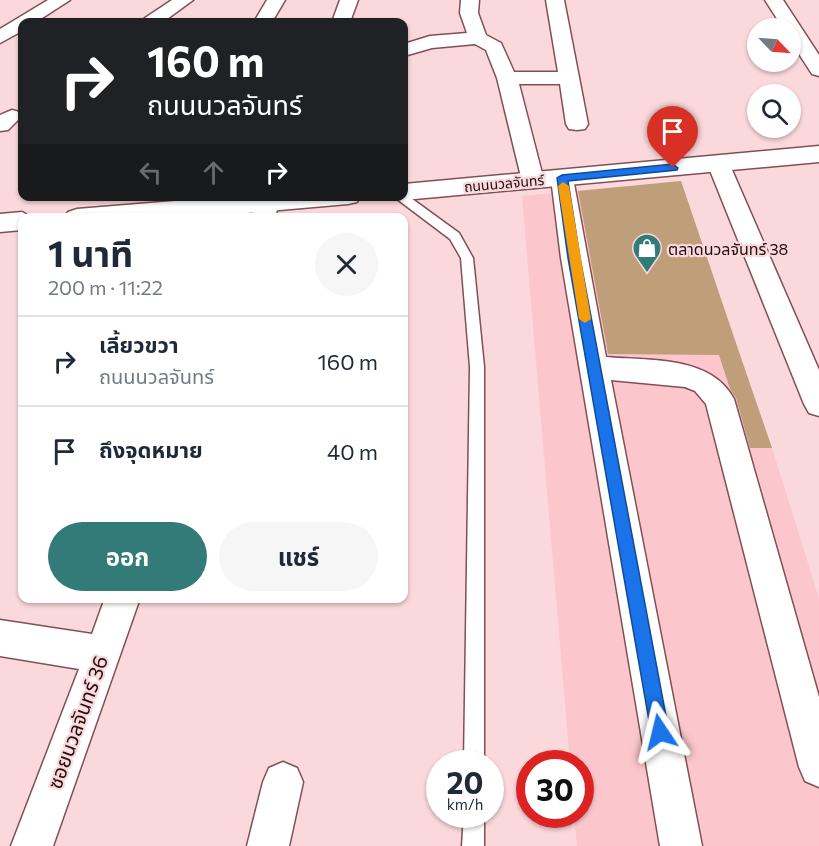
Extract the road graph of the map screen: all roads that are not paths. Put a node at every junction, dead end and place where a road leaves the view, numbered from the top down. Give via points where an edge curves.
1 (61, 0) edge
2 (184, 0) edge
3 (276, 0) edge
4 (349, 0) edge
5 (470, 0) edge
6 (555, 0) edge
7 (774, 0) edge
8 (31, 18) edge
9 (157, 18) edge
10 (265, 18) edge
11 (342, 18) edge
12 (18, 26) edge
13 (478, 38) junction
14 (18, 44) edge
15 (408, 49) edge
16 (819, 70) edge
17 (507, 78) junction
18 (567, 78) junction
19 (577, 124) dead end
20 (819, 154) edge
21 (718, 163) junction
22 (547, 180) junction
23 (408, 192) edge
24 (318, 201) edge
25 (408, 201) edge
26 (193, 203) edge
27 (265, 210) edge
28 (116, 213) edge
29 (594, 367) junction
30 (819, 404) edge
31 (121, 603) edge
32 (0, 638) edge
33 (102, 654) junction
34 (474, 750) edge
35 (819, 768) edge
36 (283, 782) dead end
37 (474, 828) edge
38 (32, 846) edge
39 (268, 846) edge
40 (473, 846) edge
41 (681, 846) edge

1 - 8 street
2 - 9 street
3 - 10 street
4 - 11 street
5 - 13 street via 469,13
6 - 18 street
7 - 16 street
12 - 14 street via 0,37
13 - 15 street via 430,42
13 - 17 street via 494,47
17 - 18 street
17 - 22 street
18 - 19 street
20 - 21 main road, ถนนนวลจันทร์
21 - 22 main road, ถนนนวลจันทร์
21 - 30 street
22 - 23 main road, ถนนนวลจันทร์
22 - 29 street
24 - 27 main road
25 - 34 lane via 455,236 467,258 477,367
26 - 27 main road
26 - 28 main road
29 - 35 street via 687,376 705,383 719,399
29 - 41 street
31 - 33 street, ซอยนวลจันทร์ 36
32 - 33 street
33 - 38 street, ซอยนวลจันทร์ 36
36 - 39 street
37 - 40 lane

